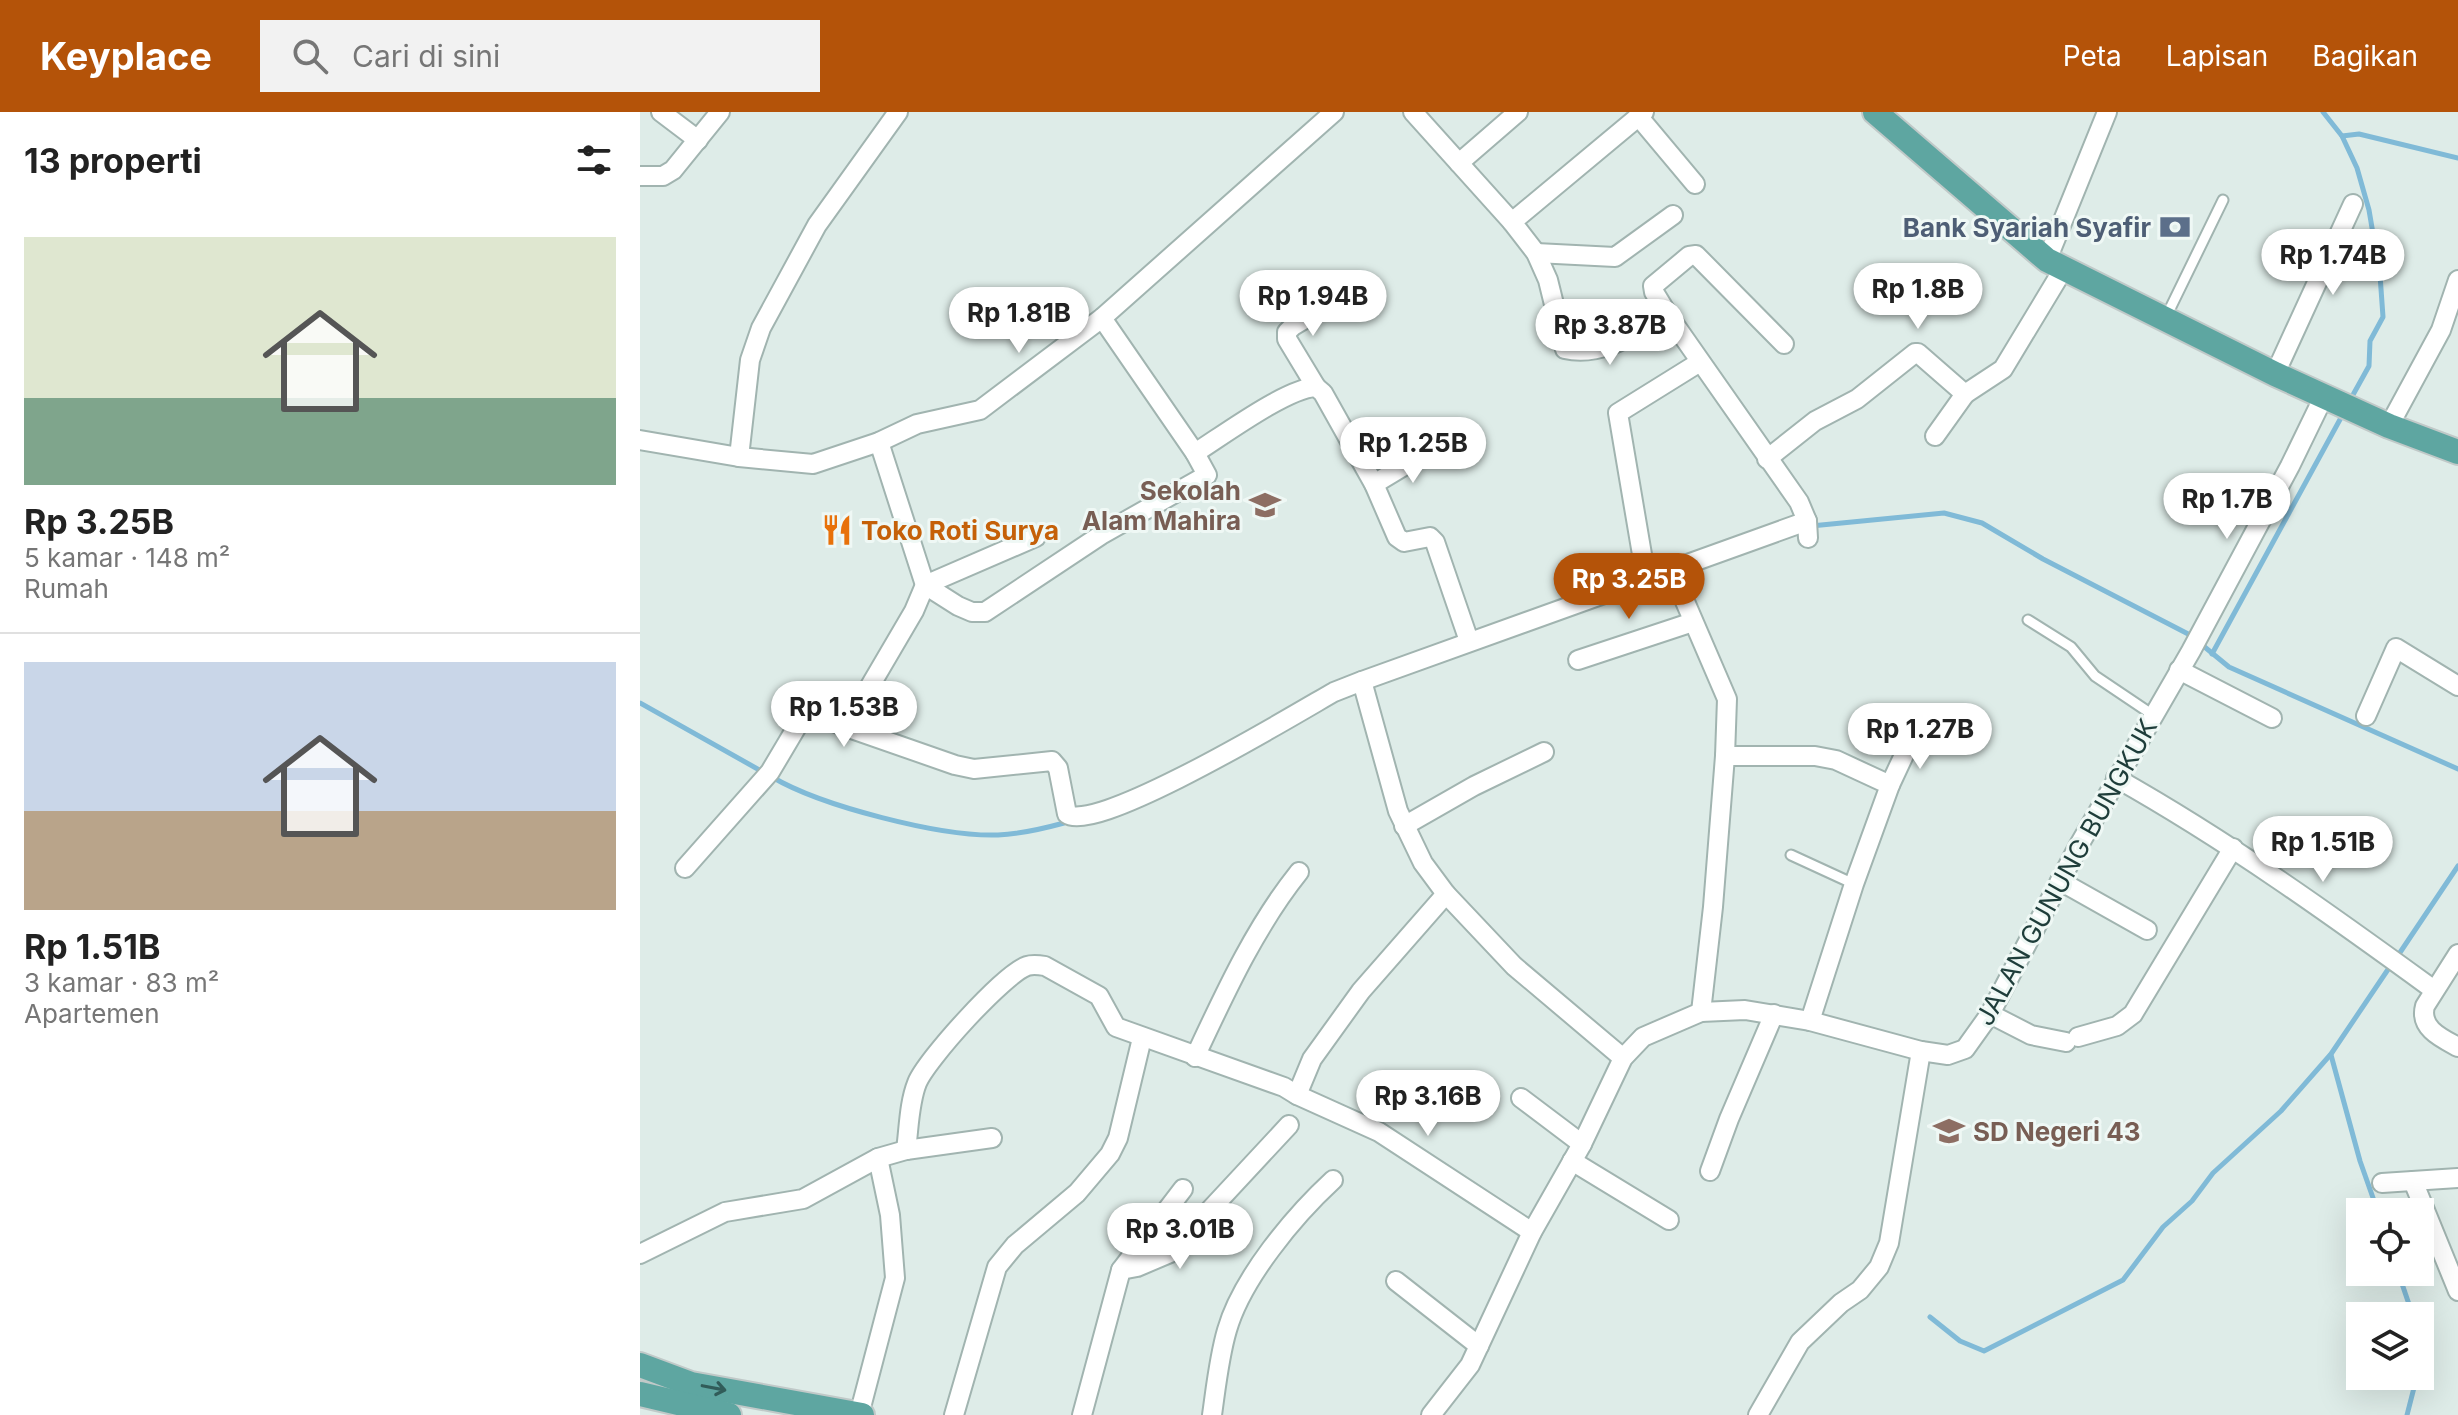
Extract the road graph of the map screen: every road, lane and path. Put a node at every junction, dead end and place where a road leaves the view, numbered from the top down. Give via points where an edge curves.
1 (661, 112) edge
2 (720, 112) edge
3 (898, 112) edge
4 (1334, 112) edge
5 (1413, 112) edge
6 (1518, 112) edge
7 (1875, 112) edge
8 (2107, 112) edge
9 (1641, 114) edge
10 (698, 140) junction
11 (1459, 163) junction
12 (640, 176) edge
13 (1695, 184) dead end
14 (2223, 200) dead end
15 (2353, 204) dead end
16 (1673, 215) dead end
17 (1512, 222) junction
18 (1536, 253) junction
19 (2055, 264) junction
20 (2458, 280) edge
21 (1340, 298) dead end
22 (1668, 315) junction
23 (1102, 318) junction
24 (2165, 319) junction
25 (1784, 344) dead end
26 (1700, 362) junction
27 (2275, 374) junction
28 (1316, 387) junction
29 (1965, 394) junction
30 (2340, 402) junction
31 (2389, 426) junction
32 (1935, 436) dead end
33 (640, 440) edge
34 (879, 442) junction
35 (1432, 449) dead end
36 (2458, 452) edge
37 (1195, 453) junction
38 (739, 457) junction
39 (1767, 459) junction
40 (1374, 484) junction
41 (1036, 537) dead end
42 (1673, 573) junction
43 (1646, 578) junction
44 (925, 585) junction
45 (2028, 620) dead end
46 (1693, 622) junction
47 (1469, 641) junction
48 (1578, 660) dead end
49 (2179, 670) junction
50 (1363, 685) junction
51 (2458, 686) edge
52 (2153, 715) junction
53 (2366, 716) dead end
54 (2272, 718) dead end
55 (846, 727) junction
56 (1911, 740) dead end
57 (1544, 752) dead end
58 (1725, 756) junction
59 (2116, 778) junction
60 (1890, 785) junction
61 (1404, 826) junction
62 (2233, 848) junction
63 (1791, 855) dead end
64 (685, 868) dead end
65 (1299, 872) dead end
66 (2060, 881) junction
67 (1854, 884) junction
68 (1446, 894) junction
69 (2147, 930) dead end
70 (2458, 954) edge
71 (2434, 990) junction
72 (1701, 1012) junction
73 (1774, 1014) junction
74 (1990, 1014) junction
75 (1810, 1021) junction
76 (1142, 1038) junction
77 (2458, 1047) edge
78 (1921, 1051) junction
79 (1195, 1057) junction
80 (1623, 1058) junction
81 (1297, 1095) junction
82 (1521, 1098) dead end
83 (1289, 1125) dead end
84 (992, 1138) dead end
85 (1582, 1144) junction
86 (906, 1150) junction
87 (878, 1158) junction
88 (1572, 1161) junction
89 (1710, 1171) dead end
90 (2458, 1178) edge
91 (1333, 1180) dead end
92 (2413, 1181) junction
93 (2382, 1183) dead end
94 (1183, 1189) dead end
95 (1669, 1220) dead end
96 (1532, 1232) junction
97 (640, 1254) edge
98 (1121, 1270) junction
99 (1396, 1281) dead end
100 (2458, 1291) edge
101 (1479, 1346) junction
102 (640, 1365) edge
103 (640, 1394) edge
104 (729, 1415) edge
105 (860, 1415) edge
106 (954, 1415) edge
107 (1082, 1415) edge
108 (1212, 1415) edge
109 (1431, 1415) edge
110 (1758, 1415) edge

1 - 10 street
2 - 10 street
3 - 38 street via 817,225 761,328 750,360
4 - 23 street
5 - 11 street
6 - 11 street
7 - 19 main road
8 - 19 street
9 - 13 street
9 - 17 street
10 - 12 street via 673,170 663,176
11 - 17 street
14 - 24 lane
15 - 27 street
16 - 18 street via 1615,257
17 - 18 street
18 - 22 street via 1568,350 1596,350
19 - 24 main road
19 - 29 street via 2003,369
20 - 31 street via 2441,330
21 - 28 street via 1287,332
22 - 25 street via 1653,286 1696,255
22 - 26 street
23 - 34 street via 980,410 917,424
23 - 37 street
24 - 27 main road
26 - 39 street
26 - 43 street via 1618,413
27 - 30 main road
28 - 37 street via 1283,398
28 - 40 street
29 - 32 street
29 - 39 street via 1915,353
30 - 31 main road
30 - 49 street, JALAN GUNUNG BUNGKUK via 2277,491
31 - 36 main road
33 - 38 street
34 - 38 street via 813,464
34 - 44 street
35 - 40 street
37 - 44 street via 1204,479 1101,535 985,612 958,606
39 - 42 street via 1799,502 1808,528
40 - 47 street via 1397,537 1404,542 1430,537 1435,542
41 - 44 street
42 - 43 street
42 - 46 street
43 - 47 street
44 - 55 street
45 - 52 lane via 2071,647 2095,676
46 - 48 street
46 - 58 street via 1727,699
47 - 50 street
49 - 52 street, JALAN GUNUNG BUNGKUK
49 - 54 street
50 - 55 street via 1334,692 1146,795 1072,818 1052,761 974,769
50 - 61 street
51 - 53 street via 2396,648
52 - 59 street, JALAN GUNUNG BUNGKUK
55 - 64 street via 805,713 753,794
56 - 60 street
57 - 61 street
58 - 60 street via 1815,756
58 - 72 street
59 - 62 street
59 - 66 street, JALAN GUNUNG BUNGKUK
60 - 67 street
61 - 68 street
62 - 71 street
62 - 74 street via 2133,1014 2117,1026 2072,1039 2031,1035
63 - 67 lane
65 - 79 street via 1253,941
66 - 69 street
66 - 74 street, JALAN GUNUNG BUNGKUK
67 - 75 street
68 - 80 street via 1514,966
68 - 81 street via 1344,1014 1312,1059
70 - 71 street
71 - 77 street via 2425,1006 2425,1023
72 - 73 street, JALAN GUNUNG BUNGKUK
72 - 80 street, JALAN GUNUNG BUNGKUK via 1652,1031
73 - 75 street, JALAN GUNUNG BUNGKUK
73 - 89 street
74 - 78 street, JALAN GUNUNG BUNGKUK via 1956,1054
75 - 78 street, JALAN GUNUNG BUNGKUK
76 - 79 street
76 - 86 street via 1116,1027 1099,996 1045,966 1027,966 992,995 926,1067 913,1096
76 - 106 street via 1110,1154 1077,1193 997,1267
78 - 110 street via 1889,1243 1879,1267 1800,1342
79 - 81 street
80 - 85 street, JALAN GUNUNG BUNGKUK
81 - 96 street via 1379,1132
82 - 85 street
83 - 98 street via 1170,1253
84 - 86 street
85 - 88 street, JALAN GUNUNG BUNGKUK
86 - 87 street
87 - 97 street via 803,1199 725,1212
87 - 105 street via 895,1278
88 - 95 street
88 - 96 street, JALAN GUNUNG BUNGKUK
90 - 92 street
91 - 108 street via 1257,1268 1228,1327
92 - 93 street
92 - 100 street
94 - 98 street
96 - 101 street, JALAN GUNUNG BUNGKUK
98 - 107 street
99 - 101 street
101 - 109 street, JALAN GUNUNG BUNGKUK
102 -> 105 main road via 691,1384
103 - 104 main road

